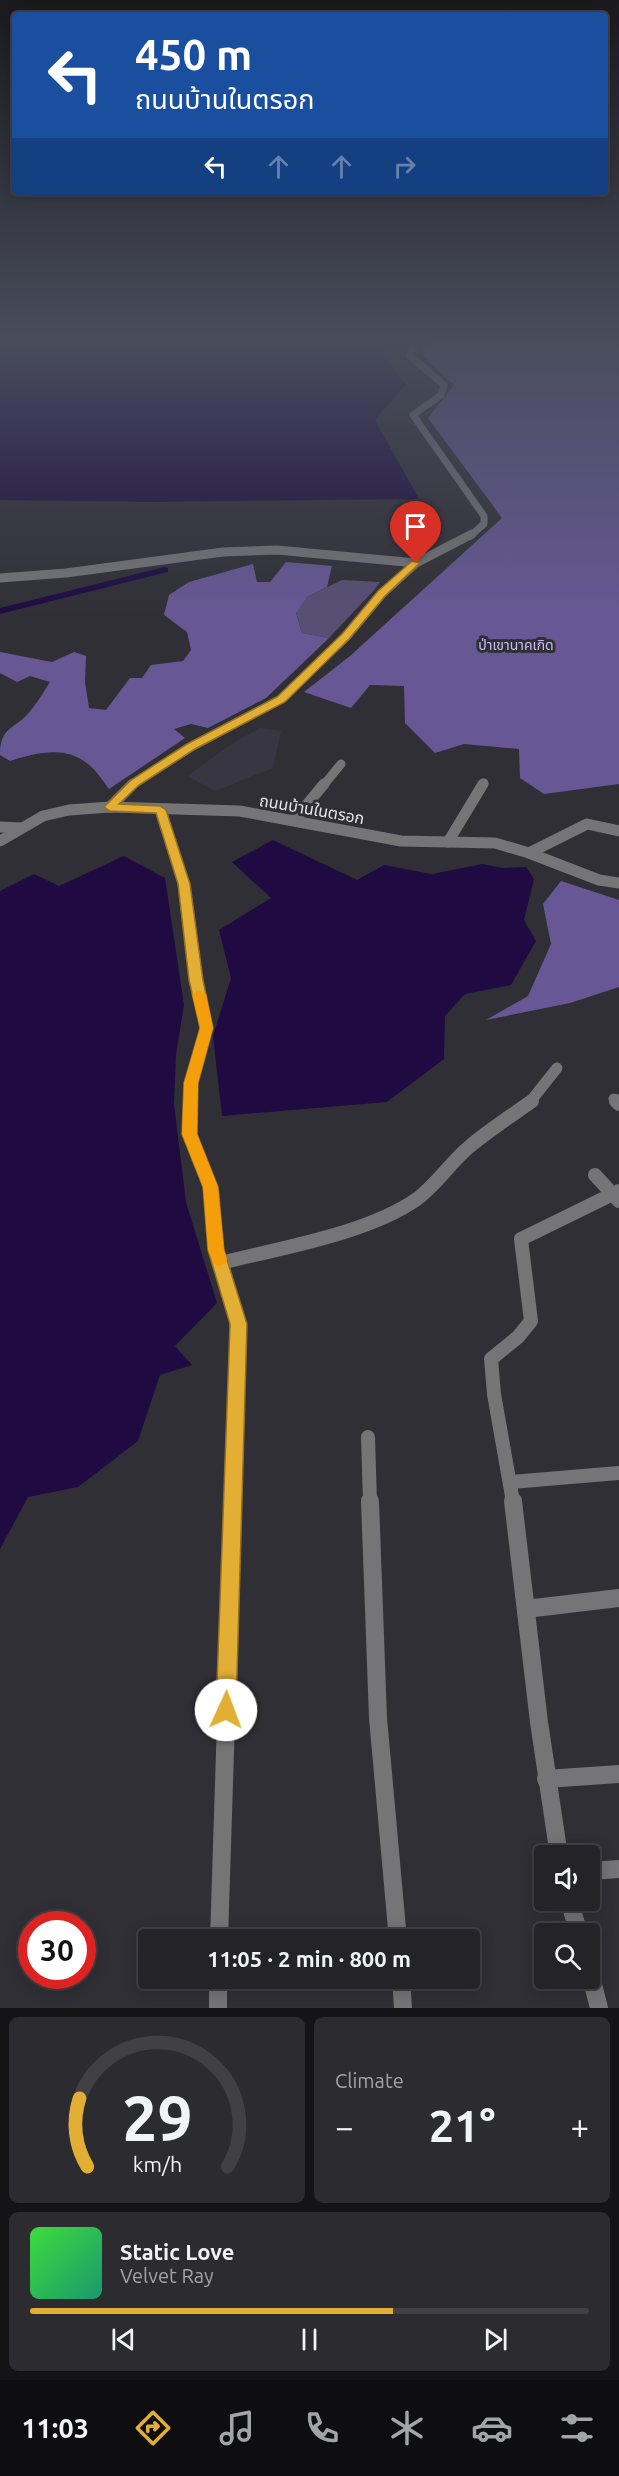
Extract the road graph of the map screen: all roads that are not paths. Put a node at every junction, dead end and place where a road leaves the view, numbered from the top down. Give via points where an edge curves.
1 (424, 431) edge
2 (416, 563) junction
3 (0, 579) edge
4 (340, 764) dead end
5 (484, 783) dead end
6 (110, 807) junction
7 (160, 810) junction
8 (294, 820) junction
9 (0, 826) edge
10 (22, 828) junction
11 (619, 831) edge
12 (0, 841) edge
13 (448, 842) junction
14 (529, 853) junction
15 (619, 883) edge
16 (557, 1068) dead end
17 (596, 1175) dead end
18 (617, 1195) edge
19 (221, 1263) junction
20 (368, 1437) dead end
21 (619, 1473) edge
22 (511, 1482) junction
23 (619, 1598) edge
24 (526, 1609) junction
25 (619, 1773) edge
26 (546, 1779) junction
27 (557, 1845) edge
28 (619, 1869) edge
29 (600, 1870) edge
30 (219, 1929) edge
31 (397, 1929) edge
32 (218, 1989) edge
33 (402, 1989) edge
34 (594, 1989) edge
35 (218, 2008) edge
36 (403, 2008) edge
37 (599, 2008) edge

1 - 2 street via 478,505 484,524 467,538
2 - 3 street via 277,550 223,552
2 - 6 street via 281,699 135,782
4 - 8 street
5 - 13 street
6 - 7 street, ถนนบ้านในตรอก
6 - 10 street, ถนนบ้านในตรอก via 43,816
7 - 8 street, ถนนบ้านในตรอก via 240,811
7 - 19 street via 184,884 196,980 207,1028 191,1083 189,1134 211,1187 216,1250
8 - 13 street, ถนนบ้านในตรอก via 401,841
9 - 10 street
10 - 12 street, ถนนบ้านในตรอก
11 - 14 street via 587,824
13 - 14 street, ถนนบ้านในตรอก via 495,843
14 - 15 street, ถนนบ้านในตรอก via 599,880
16 - 19 street via 533,1100 468,1148 415,1200 332,1235
17 - 18 street
18 - 22 street via 521,1239 531,1321 525,1332 507,1342 491,1359 491,1380
19 - 30 street via 239,1324
20 - 31 street via 378,1718
21 - 22 street
22 - 24 street
23 - 24 street
24 - 26 street
25 - 26 street
26 - 27 street
28 - 29 street
32 - 35 street
33 - 36 street
34 - 37 street

